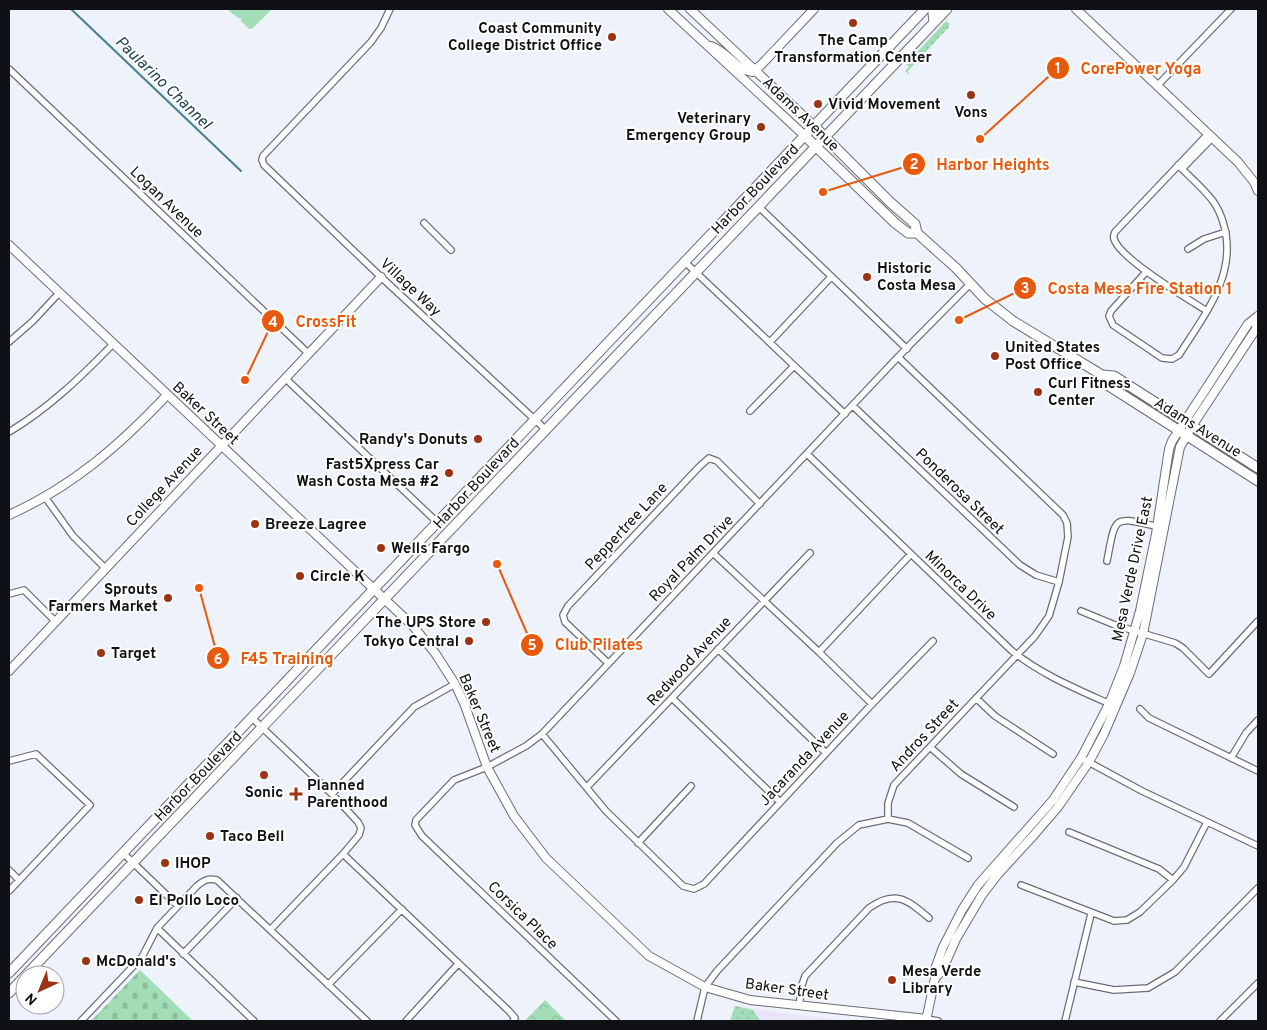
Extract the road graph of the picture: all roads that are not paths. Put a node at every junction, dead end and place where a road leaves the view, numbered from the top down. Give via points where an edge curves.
1 (390, 9) edge
2 (668, 9) edge
3 (690, 9) edge
4 (814, 9) edge
5 (925, 9) edge
6 (936, 9) edge
7 (946, 9) edge
8 (1076, 9) edge
9 (1231, 9) edge
10 (934, 22) junction
11 (718, 34) junction
12 (708, 45) junction
13 (9, 69) edge
14 (756, 70) junction
15 (1157, 86) junction
16 (814, 126) junction
17 (805, 136) junction
18 (825, 136) junction
19 (1210, 136) junction
20 (815, 146) junction
21 (1180, 167) junction
22 (1258, 191) edge
23 (758, 206) junction
24 (424, 223) dead end
25 (1226, 232) junction
26 (917, 233) junction
27 (9, 245) edge
28 (1188, 249) dead end
29 (451, 250) dead end
30 (685, 262) junction
31 (695, 272) junction
32 (1146, 272) junction
33 (381, 277) junction
34 (832, 277) junction
35 (970, 284) junction
36 (59, 293) junction
37 (1207, 311) junction
38 (1258, 316) edge
39 (9, 342) edge
40 (770, 342) junction
41 (113, 344) junction
42 (907, 348) junction
43 (309, 354) junction
44 (898, 357) junction
45 (794, 366) junction
46 (1102, 375) junction
47 (286, 379) junction
48 (167, 395) junction
49 (853, 406) junction
50 (750, 411) dead end
51 (845, 414) junction
52 (535, 419) junction
53 (1188, 424) junction
54 (545, 429) junction
55 (9, 432) edge
56 (1182, 433) junction
57 (221, 445) junction
58 (807, 454) junction
59 (1258, 468) edge
60 (1258, 481) edge
61 (45, 497) junction
62 (760, 504) junction
63 (9, 515) edge
64 (437, 522) junction
65 (1161, 527) junction
66 (714, 553) junction
67 (810, 553) dead end
68 (911, 554) junction
69 (1107, 561) dead end
70 (106, 569) junction
71 (1058, 582) junction
72 (374, 589) junction
73 (9, 594) edge
74 (385, 599) junction
75 (764, 600) junction
76 (1081, 611) dead end
77 (56, 621) junction
78 (1258, 622) edge
79 (1139, 633) junction
80 (933, 641) dead end
81 (718, 649) junction
82 (819, 652) junction
83 (1018, 655) junction
84 (608, 662) junction
85 (9, 671) edge
86 (455, 684) junction
87 (672, 698) junction
88 (976, 698) junction
89 (872, 704) junction
90 (1112, 706) junction
91 (1140, 709) dead end
92 (251, 717) junction
93 (1258, 720) edge
94 (262, 728) junction
95 (542, 734) junction
96 (930, 747) junction
97 (826, 753) junction
98 (1052, 754) dead end
99 (1081, 758) junction
100 (1231, 758) junction
101 (9, 761) edge
102 (1089, 762) junction
103 (487, 767) junction
104 (1258, 771) edge
105 (691, 786) dead end
106 (587, 787) junction
107 (332, 794) junction
108 (780, 802) junction
109 (1014, 807) dead end
110 (888, 819) junction
111 (1208, 822) junction
112 (415, 825) joint
113 (1069, 832) dead end
114 (638, 843) junction
115 (1258, 846) edge
116 (123, 853) junction
117 (343, 854) junction
118 (968, 858) dead end
119 (133, 863) junction
120 (9, 870) edge
121 (19, 880) junction
122 (1173, 880) junction
123 (1021, 885) dead end
124 (1258, 888) edge
125 (9, 891) edge
126 (237, 898) junction
127 (178, 906) junction
128 (402, 909) junction
129 (1091, 914) junction
130 (929, 918) dead end
131 (157, 928) junction
132 (271, 929) junction
133 (27, 954) junction
134 (183, 954) junction
135 (38, 963) joint
136 (458, 964) junction
137 (9, 973) edge
138 (935, 978) junction
139 (1074, 982) junction
140 (1258, 983) edge
141 (328, 985) junction
142 (706, 987) junction
143 (798, 1006) junction
144 (514, 1020) edge
145 (926, 1020) edge
146 (81, 1021) edge
147 (254, 1021) edge
148 (367, 1021) edge
149 (406, 1021) edge
150 (616, 1021) edge
151 (697, 1021) edge
152 (938, 1021) edge
153 (1065, 1021) edge
154 (1220, 1021) edge

1 - 33 street, Village Way via 371,42 262,160
2 - 12 street, Adams Avenue
3 - 11 street, Adams Avenue
4 - 14 street
5 - 16 main road, Harbor Boulevard
6 - 10 main road
7 - 10 main road, Harbor Boulevard
8 - 15 street
9 - 15 street
10 - 18 main road, Harbor Boulevard
11 - 12 street
11 - 14 street, Adams Avenue
12 - 14 street via 721,50 747,71
12 - 17 street, Adams Avenue
13 - 43 street, Logan Avenue
14 - 16 street, Adams Avenue
15 - 19 street
16 - 17 main road, Harbor Boulevard
16 - 18 main road, Adams Avenue
17 - 20 main road, Adams Avenue
17 - 30 main road, Harbor Boulevard
18 - 20 main road, Harbor Boulevard
18 - 26 main road, Adams Avenue via 915,224
19 - 21 street
19 - 22 street via 1238,162
20 - 23 main road, Harbor Boulevard
20 - 26 main road, Adams Avenue via 895,223 908,233
21 - 25 street via 1214,202
21 - 32 street via 1115,232 1117,246
23 - 31 main road, Harbor Boulevard
23 - 34 street
24 - 29 street
25 - 28 street
25 - 37 street via 1228,254 1225,273
26 - 35 main road, Adams Avenue
27 - 36 street, Baker Street
30 - 31 street
30 - 52 main road, Harbor Boulevard
31 - 40 street
31 - 54 main road, Harbor Boulevard
32 - 37 street
32 - 37 street via 1109,316 1112,325 1162,358 1172,359 1179,355
33 - 43 street, College Avenue
33 - 52 street, Village Way
34 - 40 street
34 - 42 street
35 - 42 street, Royal Palm Drive
35 - 46 main road, Adams Avenue via 1012,321
36 - 39 street
36 - 41 street, Baker Street
38 - 53 street, Mesa Verde Drive East via 1256,329
40 - 45 street
41 - 48 street, Baker Street
41 - 55 street via 73,385
42 - 44 street, Royal Palm Drive
43 - 47 street, College Avenue
44 - 49 street, Royal Palm Drive
44 - 71 street, Andros Street via 1065,519 1068,532
45 - 50 street
45 - 51 street
46 - 53 main road, Adams Avenue via 1114,376
46 - 56 main road, Adams Avenue via 1109,386
47 - 57 street, College Avenue
47 - 64 street
48 - 57 street, Baker Street
48 - 61 street via 110,452
49 - 51 street, Royal Palm Drive
49 - 71 street, Ponderosa Street via 1020,565 1036,575
51 - 58 street, Royal Palm Drive
52 - 54 street, Village Way
52 - 64 main road, Harbor Boulevard
53 - 56 street, Mesa Verde Drive East
53 - 59 main road, Adams Avenue
54 - 74 main road, Harbor Boulevard
56 - 60 main road, Adams Avenue
56 - 65 street, Mesa Verde Drive East via 1169,448
57 - 70 street, College Avenue
57 - 72 street, Baker Street
58 - 62 street, Royal Palm Drive
58 - 68 street, Minorca Drive
61 - 63 street
61 - 70 street via 73,536
62 - 66 street, Royal Palm Drive
62 - 84 street, Peppertree Lane via 717,461 709,458 699,467 563,615 565,622
64 - 72 main road, Harbor Boulevard
65 - 69 street via 1126,520 1118,522 1113,529
65 - 79 street, Mesa Verde Drive East
66 - 75 street
66 - 84 street, Royal Palm Drive
67 - 75 street, Redwood Avenue
68 - 82 street
68 - 83 street, Minorca Drive
70 - 77 street, College Avenue
71 - 83 street, Andros Street via 1049,616
72 - 74 street, Baker Street
72 - 92 main road, Harbor Boulevard
73 - 77 street via 24,590
74 - 86 street, Baker Street via 413,626
74 - 94 main road, Harbor Boulevard
75 - 81 street, Redwood Avenue
75 - 82 street
76 - 79 street
77 - 85 street, College Avenue
78 - 79 street via 1209,674 1180,646
79 - 90 street, Mesa Verde Drive East
80 - 89 street, Jacaranda Avenue
81 - 87 street, Redwood Avenue
81 - 97 street
82 - 89 street
83 - 88 street, Andros Street
83 - 90 street, Minorca Drive via 1058,680
84 - 95 street, Royal Palm Drive
86 - 103 street, Baker Street
86 - 107 street via 414,707
87 - 106 street, Redwood Avenue
87 - 108 street
88 - 96 street, Andros Street
88 - 98 street via 995,716
89 - 97 street, Jacaranda Avenue
90 - 99 street, Mesa Verde Drive East
90 - 102 street, Mesa Verde Drive East
91 - 100 street via 1149,718
92 - 94 street
92 - 116 main road, Harbor Boulevard
93 - 100 street
94 - 107 street
94 - 119 main road, Harbor Boulevard
95 - 103 street, Royal Palm Drive
95 - 106 street
96 - 109 street via 961,774
96 - 110 street, Andros Street via 894,785 888,803
97 - 108 street, Jacaranda Avenue
99 - 102 street
99 - 138 street, Mesa Verde Drive East via 1053,800 992,868 962,910 943,947
100 - 104 street
101 - 121 street via 36,754 90,805
102 - 111 street
102 - 138 street, Mesa Verde Drive East via 1058,807 982,895 942,971
103 - 112 street, Royal Palm Drive via 454,780 420,814
103 - 142 street, Baker Street via 514,816 546,858 649,956
105 - 114 street
106 - 114 street
107 - 117 street via 361,828
108 - 114 street, Jacaranda Avenue via 704,884 694,890 683,886
110 - 118 street via 908,822
110 - 142 street via 859,825 837,843 717,971
111 - 115 street
111 - 122 street via 1184,867
112 - 150 street, Corsica Place via 422,836
113 - 122 street via 1159,869
116 - 119 street
116 - 133 main road, Harbor Boulevard
117 - 128 street
117 - 132 street
119 - 127 street
119 - 135 main road, Harbor Boulevard
120 - 121 street
121 - 125 street
122 - 129 street via 1127,920 1114,921
123 - 129 street
124 - 139 street via 1175,972 1148,988 1114,990
126 - 127 street via 217,880 210,878
126 - 132 street
126 - 134 street
127 - 131 street
128 - 136 street
128 - 141 street
129 - 139 street
130 - 143 street via 906,900 891,898 876,903 805,976
131 - 134 street
131 - 146 street via 142,957
132 - 141 street
133 - 135 main road
133 - 137 main road, Harbor Boulevard
134 - 147 street
136 - 144 street via 509,1011
136 - 149 street
138 - 145 street, Mesa Verde Drive East
139 - 153 street
140 - 154 street
141 - 148 street
142 - 143 street, Baker Street via 750,1000
142 - 151 street
143 - 145 street, Baker Street
145 - 152 street, Baker Street

